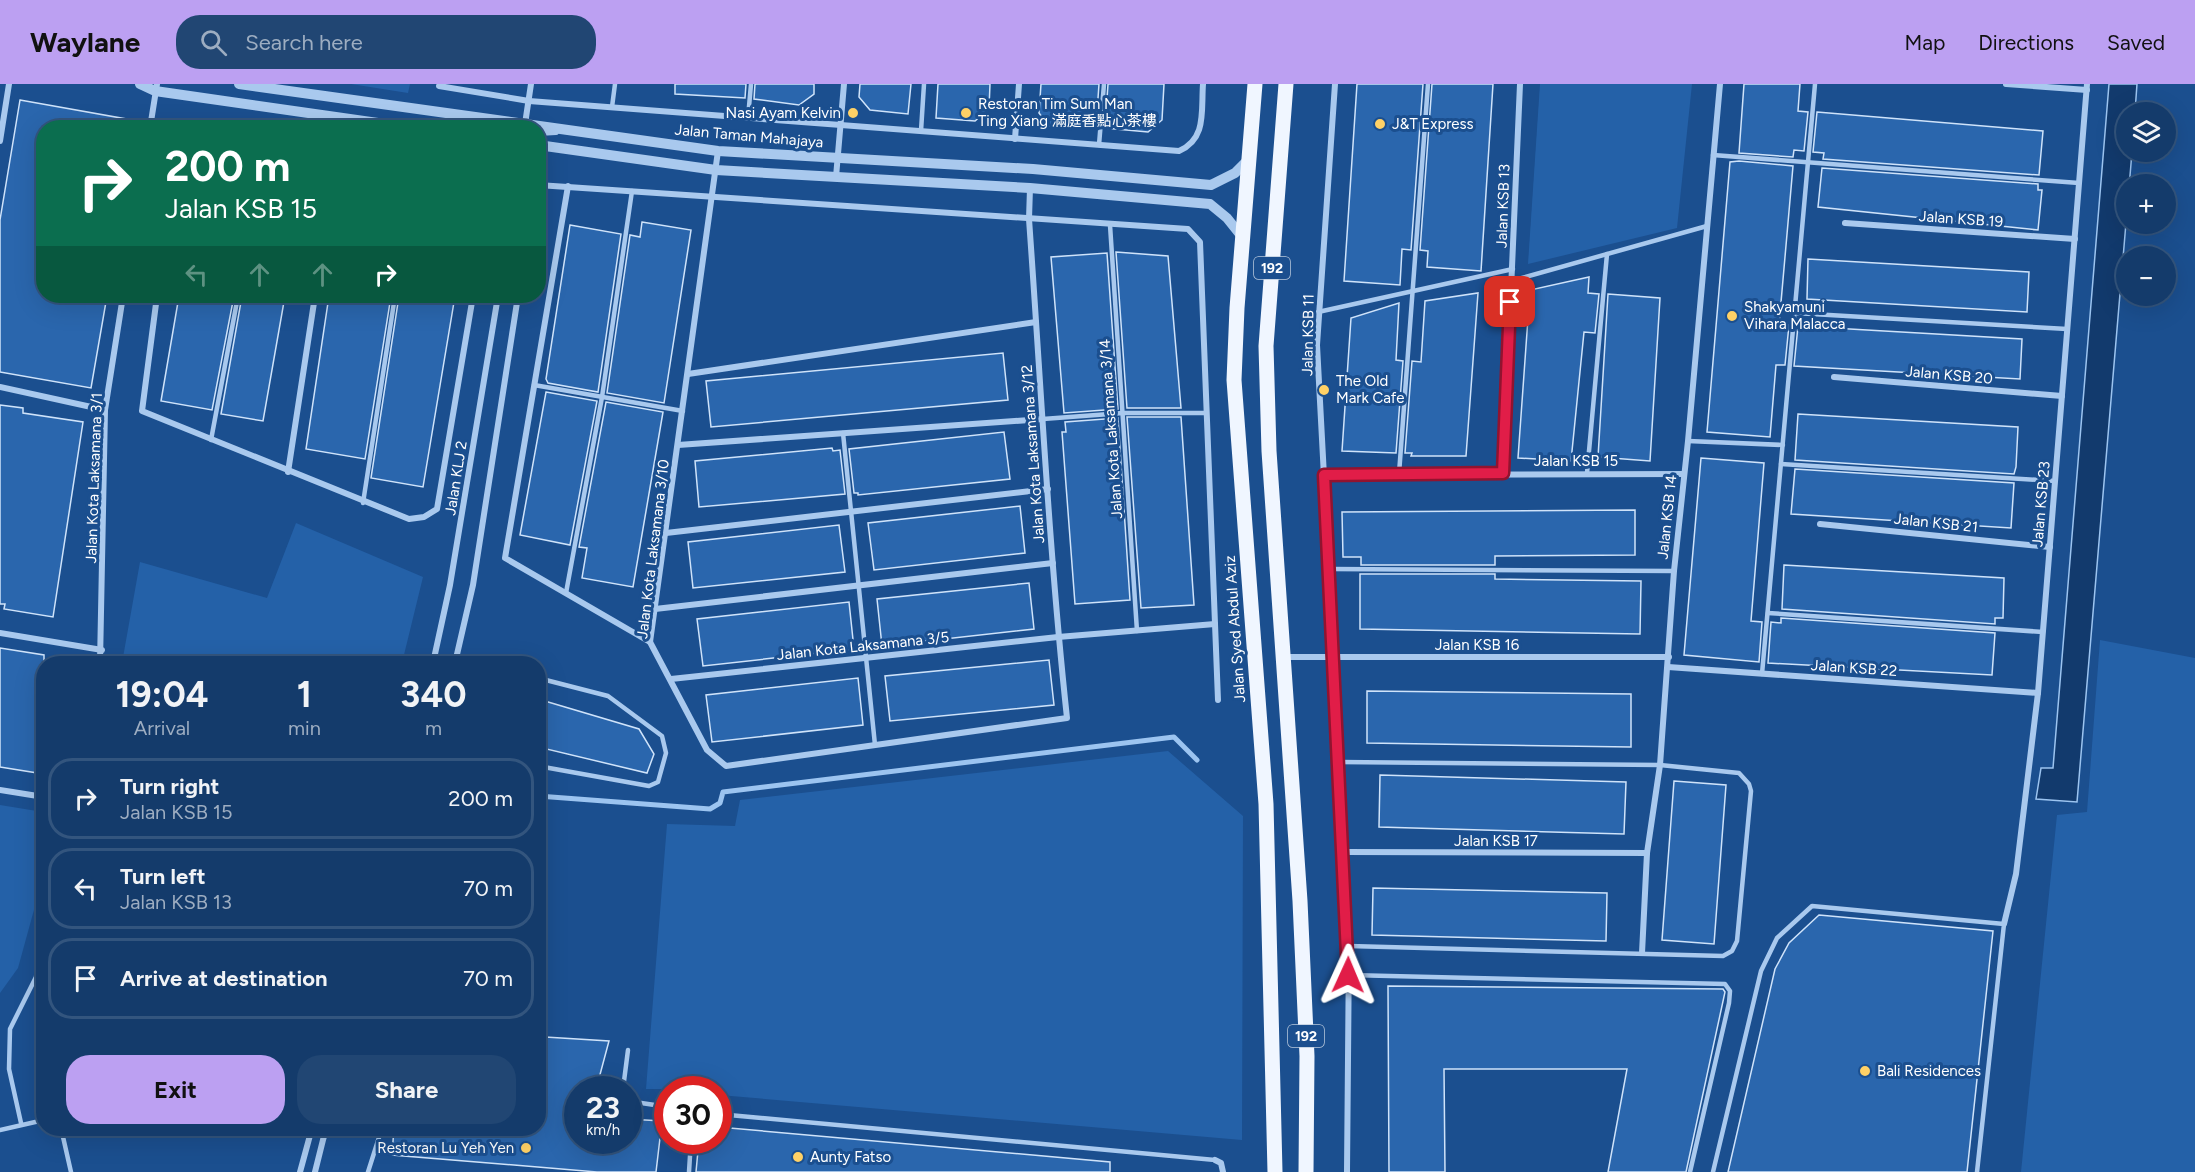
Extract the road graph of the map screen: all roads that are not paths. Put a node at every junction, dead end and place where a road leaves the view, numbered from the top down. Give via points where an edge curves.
1 (9, 84) edge
2 (140, 84) edge
3 (239, 84) edge
4 (531, 84) edge
5 (615, 84) edge
6 (751, 84) edge
7 (844, 84) edge
8 (924, 84) edge
9 (1019, 84) edge
10 (1104, 84) edge
11 (1203, 84) edge
12 (1255, 84) edge
13 (1286, 84) edge
14 (1335, 84) edge
15 (1428, 84) edge
16 (1520, 84) edge
17 (1720, 84) edge
18 (1815, 84) edge
19 (2006, 84) edge
20 (439, 85) edge
21 (2087, 87) edge
22 (156, 88) edge
23 (529, 101) junction
24 (3, 103) edge
25 (612, 107) junction
26 (484, 118) junction
27 (748, 118) junction
28 (151, 120) edge
29 (362, 120) edge
30 (490, 120) edge
31 (498, 120) edge
32 (526, 120) edge
33 (841, 125) junction
34 (546, 127) edge
35 (574, 131) junction
36 (921, 131) junction
37 (546, 133) edge
38 (1015, 138) junction
39 (0, 141) edge
40 (546, 145) edge
41 (1099, 145) junction
42 (718, 151) junction
43 (1713, 155) junction
44 (838, 158) junction
45 (1250, 158) junction
46 (1808, 161) junction
47 (716, 170) junction
48 (836, 177) junction
49 (2079, 183) junction
50 (546, 185) edge
51 (568, 186) junction
52 (1030, 188) junction
53 (632, 191) junction
54 (713, 197) junction
55 (1029, 219) junction
56 (1845, 223) dead end
57 (1110, 225) junction
58 (1707, 226) junction
59 (1243, 238) junction
60 (2075, 239) junction
61 (1607, 254) junction
62 (1513, 269) junction
63 (1511, 281) junction
64 (1413, 290) junction
65 (122, 303) edge
66 (156, 303) edge
67 (237, 303) edge
68 (314, 303) edge
69 (394, 303) edge
70 (472, 303) edge
71 (497, 303) edge
72 (517, 303) edge
73 (1318, 312) junction
74 (1795, 313) junction
75 (1036, 322) junction
76 (2067, 329) junction
77 (688, 374) junction
78 (1834, 377) dead end
79 (534, 385) junction
80 (0, 387) edge
81 (2062, 396) junction
82 (602, 397) junction
83 (105, 410) junction
84 (683, 411) junction
85 (1123, 413) junction
86 (1205, 413) junction
87 (1043, 419) junction
88 (843, 433) junction
89 (211, 440) junction
90 (1688, 441) junction
91 (678, 445) junction
92 (1783, 445) junction
93 (1781, 464) junction
94 (288, 472) junction
95 (1503, 473) junction
96 (1587, 473) junction
97 (1399, 474) junction
98 (1684, 474) junction
99 (1324, 475) junction
100 (2055, 481) junction
101 (1048, 489) junction
102 (363, 503) junction
103 (850, 512) junction
104 (1820, 524) dead end
105 (666, 533) junction
106 (2050, 547) junction
107 (1053, 563) junction
108 (1331, 569) junction
109 (1674, 571) junction
110 (858, 585) junction
111 (566, 593) junction
112 (655, 609) junction
113 (1768, 613) junction
114 (1215, 624) junction
115 (1137, 631) junction
116 (2043, 632) junction
117 (0, 633) edge
118 (1058, 637) junction
119 (650, 642) junction
120 (102, 650) junction
121 (101, 656) edge
122 (435, 656) edge
123 (457, 656) edge
124 (1333, 656) junction
125 (1284, 657) junction
126 (1670, 657) junction
127 (865, 658) junction
128 (1668, 667) junction
129 (1762, 674) junction
130 (546, 680) edge
131 (671, 680) junction
132 (2038, 693) junction
133 (1218, 700) dead end
134 (1067, 718) joint
135 (875, 745) junction
136 (1339, 762) junction
137 (1660, 765) junction
138 (546, 767) edge
139 (0, 790) edge
140 (36, 797) edge
141 (1344, 852) junction
142 (1647, 853) junction
143 (2004, 924) junction
144 (1349, 946) junction
145 (1642, 953) junction
146 (1348, 975) junction
147 (36, 977) edge
148 (628, 1050) dead end
149 (625, 1076) edge
150 (732, 1115) edge
151 (36, 1121) edge
152 (21, 1124) junction
153 (0, 1130) edge
154 (63, 1136) edge
155 (310, 1136) edge
156 (324, 1136) edge
157 (379, 1136) edge
158 (690, 1154) edge
159 (1215, 1160) joint
160 (71, 1172) edge
161 (300, 1172) edge
162 (315, 1172) edge
163 (368, 1172) edge
164 (689, 1172) edge
165 (1223, 1172) edge
166 (1275, 1172) edge
167 (1306, 1172) edge
168 (1347, 1172) edge
169 (1690, 1172) edge
170 (1713, 1172) edge
171 (1977, 1172) edge

1 - 24 street
2 - 22 street
3 - 26 street, Jalan Taman Mahajaya
4 - 23 street
5 - 25 lane
6 - 27 lane
7 - 33 street
8 - 36 lane
9 - 38 street
10 - 41 lane
11 - 41 street via 1199,136 1191,146 1179,151
12 - 45 main road, Jalan Syed Abdul Aziz / 192
13 - 125 main road, 192 via 1266,345 1269,451
14 - 73 street, Jalan KSB 11
15 - 64 lane
16 - 62 street, Jalan KSB 13
17 - 43 street, Jalan KSB 14
18 - 46 lane
19 - 21 street
20 - 23 street
21 - 49 street, Jalan KSB 23
22 - 28 street
22 - 29 street
23 - 25 street
23 - 32 street
24 - 39 street
25 - 27 street
26 - 30 street
26 - 31 street, Jalan Taman Mahajaya
27 - 33 street
33 - 36 street
33 - 44 street
34 - 35 street, Jalan Taman Mahajaya
35 - 37 street
35 - 42 street, Jalan Taman Mahajaya
36 - 38 street
38 - 41 street
40 - 47 street
42 - 44 street, Jalan Taman Mahajaya
42 - 47 street, Jalan Kota Laksamana 3/10
43 - 46 lane
43 - 58 street, Jalan KSB 14
44 - 45 street, Jalan Taman Mahajaya via 1033,169 1211,185 1235,173
44 - 48 street
45 - 59 main road, Jalan Syed Abdul Aziz / 192
46 - 49 lane
46 - 74 lane
47 - 48 street
47 - 54 street, Jalan Kota Laksamana 3/10
48 - 52 street
49 - 60 street, Jalan KSB 23
50 - 51 street
51 - 53 street
51 - 79 street
52 - 55 street, Jalan Kota Laksamana 3/12
52 - 59 street via 1210,204
53 - 54 street
53 - 82 lane
54 - 55 street
54 - 77 street, Jalan Kota Laksamana 3/10
55 - 57 street
55 - 75 street, Jalan Kota Laksamana 3/12
56 - 60 street, Jalan KSB 19
57 - 85 lane, Jalan Kota Laksamana 3/14
57 - 86 street via 1188,229 1196,234 1200,242
58 - 61 lane
58 - 90 street, Jalan KSB 14
59 - 166 main road, Jalan Syed Abdul Aziz / 192 via 1234,380 1265,790
60 - 76 street, Jalan KSB 23
61 - 63 lane
61 - 96 lane
62 - 63 street, Jalan KSB 13
62 - 64 lane
63 - 95 street, Jalan KSB 13
64 - 73 lane
64 - 97 lane
65 - 83 street, Jalan Kota Laksamana 3/1
66 - 89 street via 142,411
67 - 89 lane
68 - 94 street
69 - 102 lane
70 - 102 street via 437,509 424,517 409,519
71 - 122 street, Jalan KLJ 2
72 - 123 street via 473,585
73 - 99 street, Jalan KSB 11
74 - 76 lane
74 - 92 lane
75 - 77 street
75 - 87 street, Jalan Kota Laksamana 3/12
76 - 81 street, Jalan KSB 23
77 - 84 street, Jalan Kota Laksamana 3/10
78 - 81 street, Jalan KSB 20
79 - 82 lane
79 - 111 street via 505,558
80 - 83 street
81 - 100 street, Jalan KSB 23
82 - 84 lane
82 - 111 lane
83 - 120 street, Jalan Kota Laksamana 3/1
84 - 91 street, Jalan Kota Laksamana 3/10
85 - 86 lane
85 - 87 lane
85 - 115 lane, Jalan Kota Laksamana 3/14
86 - 114 street
87 - 88 street
87 - 101 street, Jalan Kota Laksamana 3/12
88 - 91 street
88 - 103 lane
89 - 94 street
90 - 92 lane
90 - 98 street, Jalan KSB 14
91 - 105 street, Jalan Kota Laksamana 3/10
92 - 93 lane
93 - 100 lane
93 - 113 lane
94 - 102 street
95 - 96 street, Jalan KSB 15
95 - 97 street, Jalan KSB 15
96 - 98 street, Jalan KSB 15
97 - 99 street, Jalan KSB 15
98 - 109 street, Jalan KSB 14
99 - 108 street, Jalan KSB 11
100 - 106 street, Jalan KSB 23
101 - 103 street
101 - 107 street, Jalan Kota Laksamana 3/12
103 - 105 street
103 - 110 lane
104 - 106 street, Jalan KSB 21
105 - 112 street, Jalan Kota Laksamana 3/10
106 - 116 street, Jalan KSB 23
107 - 110 street
107 - 118 street, Jalan Kota Laksamana 3/12
108 - 109 lane
108 - 124 street, Jalan KSB 11
109 - 126 street, Jalan KSB 14
110 - 112 street
110 - 127 lane
111 - 119 street
112 - 119 street, Jalan Kota Laksamana 3/10
113 - 116 lane
113 - 129 lane
114 - 115 street, Jalan Kota Laksamana 3/5
114 - 133 street
115 - 118 street, Jalan Kota Laksamana 3/5
116 - 132 street, Jalan KSB 23
117 - 120 street
118 - 127 street, Jalan Kota Laksamana 3/5
118 - 134 street, Jalan Kota Laksamana 3/12
119 - 131 street, Jalan Kota Laksamana 3/10
120 - 121 street, Jalan Kota Laksamana 3/1
124 - 125 street, Jalan KSB 16
124 - 126 street, Jalan KSB 16
124 - 136 street, Jalan KSB 11
125 - 167 main road, 192 via 1307,1056
126 - 128 street, Jalan KSB 14
127 - 131 street, Jalan Kota Laksamana 3/5
127 - 135 lane
128 - 129 street, Jalan KSB 22
128 - 137 street, Jalan KSB 14
129 - 132 street, Jalan KSB 22
130 - 138 lane via 608,696 662,736 666,753 658,782 649,786
131 - 135 street, Jalan Kota Laksamana 3/10 via 706,750 726,766
132 - 143 street, Jalan KSB 23 via 2016,874
134 - 135 street, Jalan Kota Laksamana 3/10
136 - 137 lane
136 - 141 street, Jalan KSB 11
137 - 142 street, Jalan KSB 14
137 - 145 lane via 1739,772 1749,784 1737,941 1732,951 1723,956
139 - 140 street
141 - 142 street, Jalan KSB 17
141 - 144 street, Jalan KSB 11
142 - 145 street, Jalan KSB 14
143 - 170 lane via 1808,907 1777,938 1761,971
143 - 171 lane
144 - 145 lane
144 - 146 street, Jalan KSB 11
146 - 168 street, Jalan KSB 11
146 - 169 lane via 1725,984 1730,992 1729,1003
147 - 152 lane via 10,1029 9,1069
148 - 149 lane
150 - 159 lane
151 - 152 lane
152 - 153 lane
154 - 160 lane
155 - 161 street
156 - 162 street
157 - 163 lane
158 - 164 lane
159 - 165 street via 1221,1163

